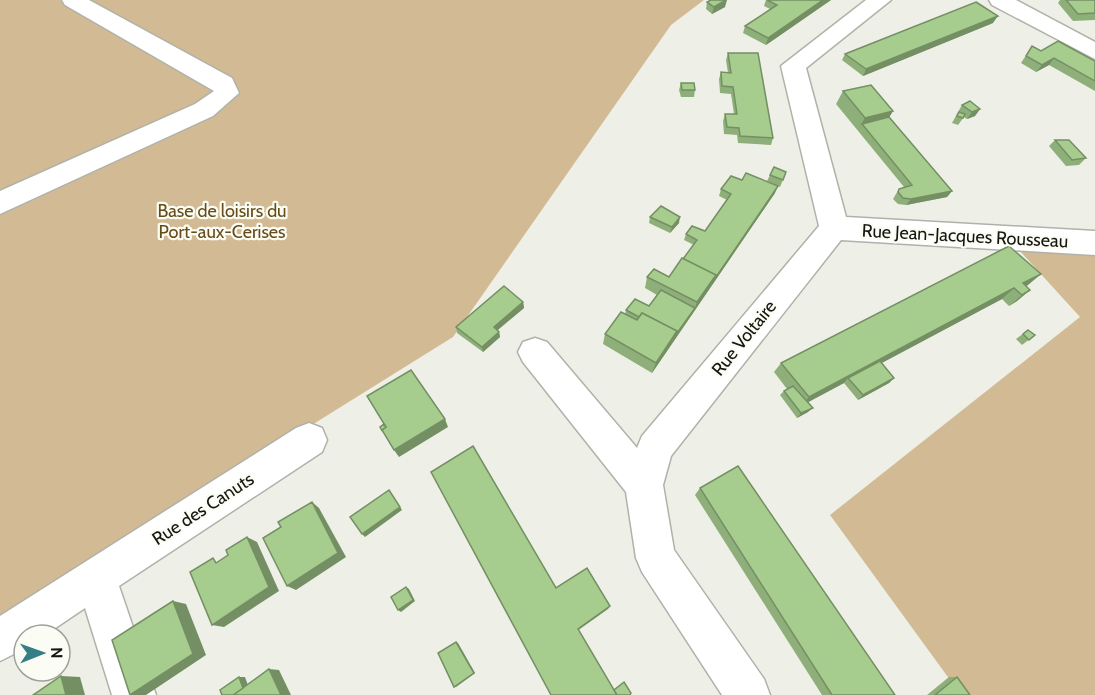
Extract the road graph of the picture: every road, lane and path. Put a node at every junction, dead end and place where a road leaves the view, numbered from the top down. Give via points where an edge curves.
1 (74, 0) edge
2 (880, 0) edge
3 (1000, 0) edge
4 (1095, 52) edge
5 (0, 202) edge
6 (834, 228) junction
7 (1095, 243) edge
8 (535, 352) dead end
9 (309, 440) dead end
10 (644, 484) junction
11 (96, 578) junction
12 (0, 640) edge
13 (134, 695) edge
14 (748, 695) edge

1 - 5 street via 223,84 227,93 204,110
2 - 6 street via 793,66
3 - 4 street
6 - 7 street, Rue Jean-Jacques Rousseau
6 - 10 street, Rue Voltaire via 655,448
8 - 10 street
9 - 11 street, Rue des Canuts
10 - 14 street, Rue Voltaire via 656,558
11 - 12 street, Rue des Canuts
11 - 13 street

